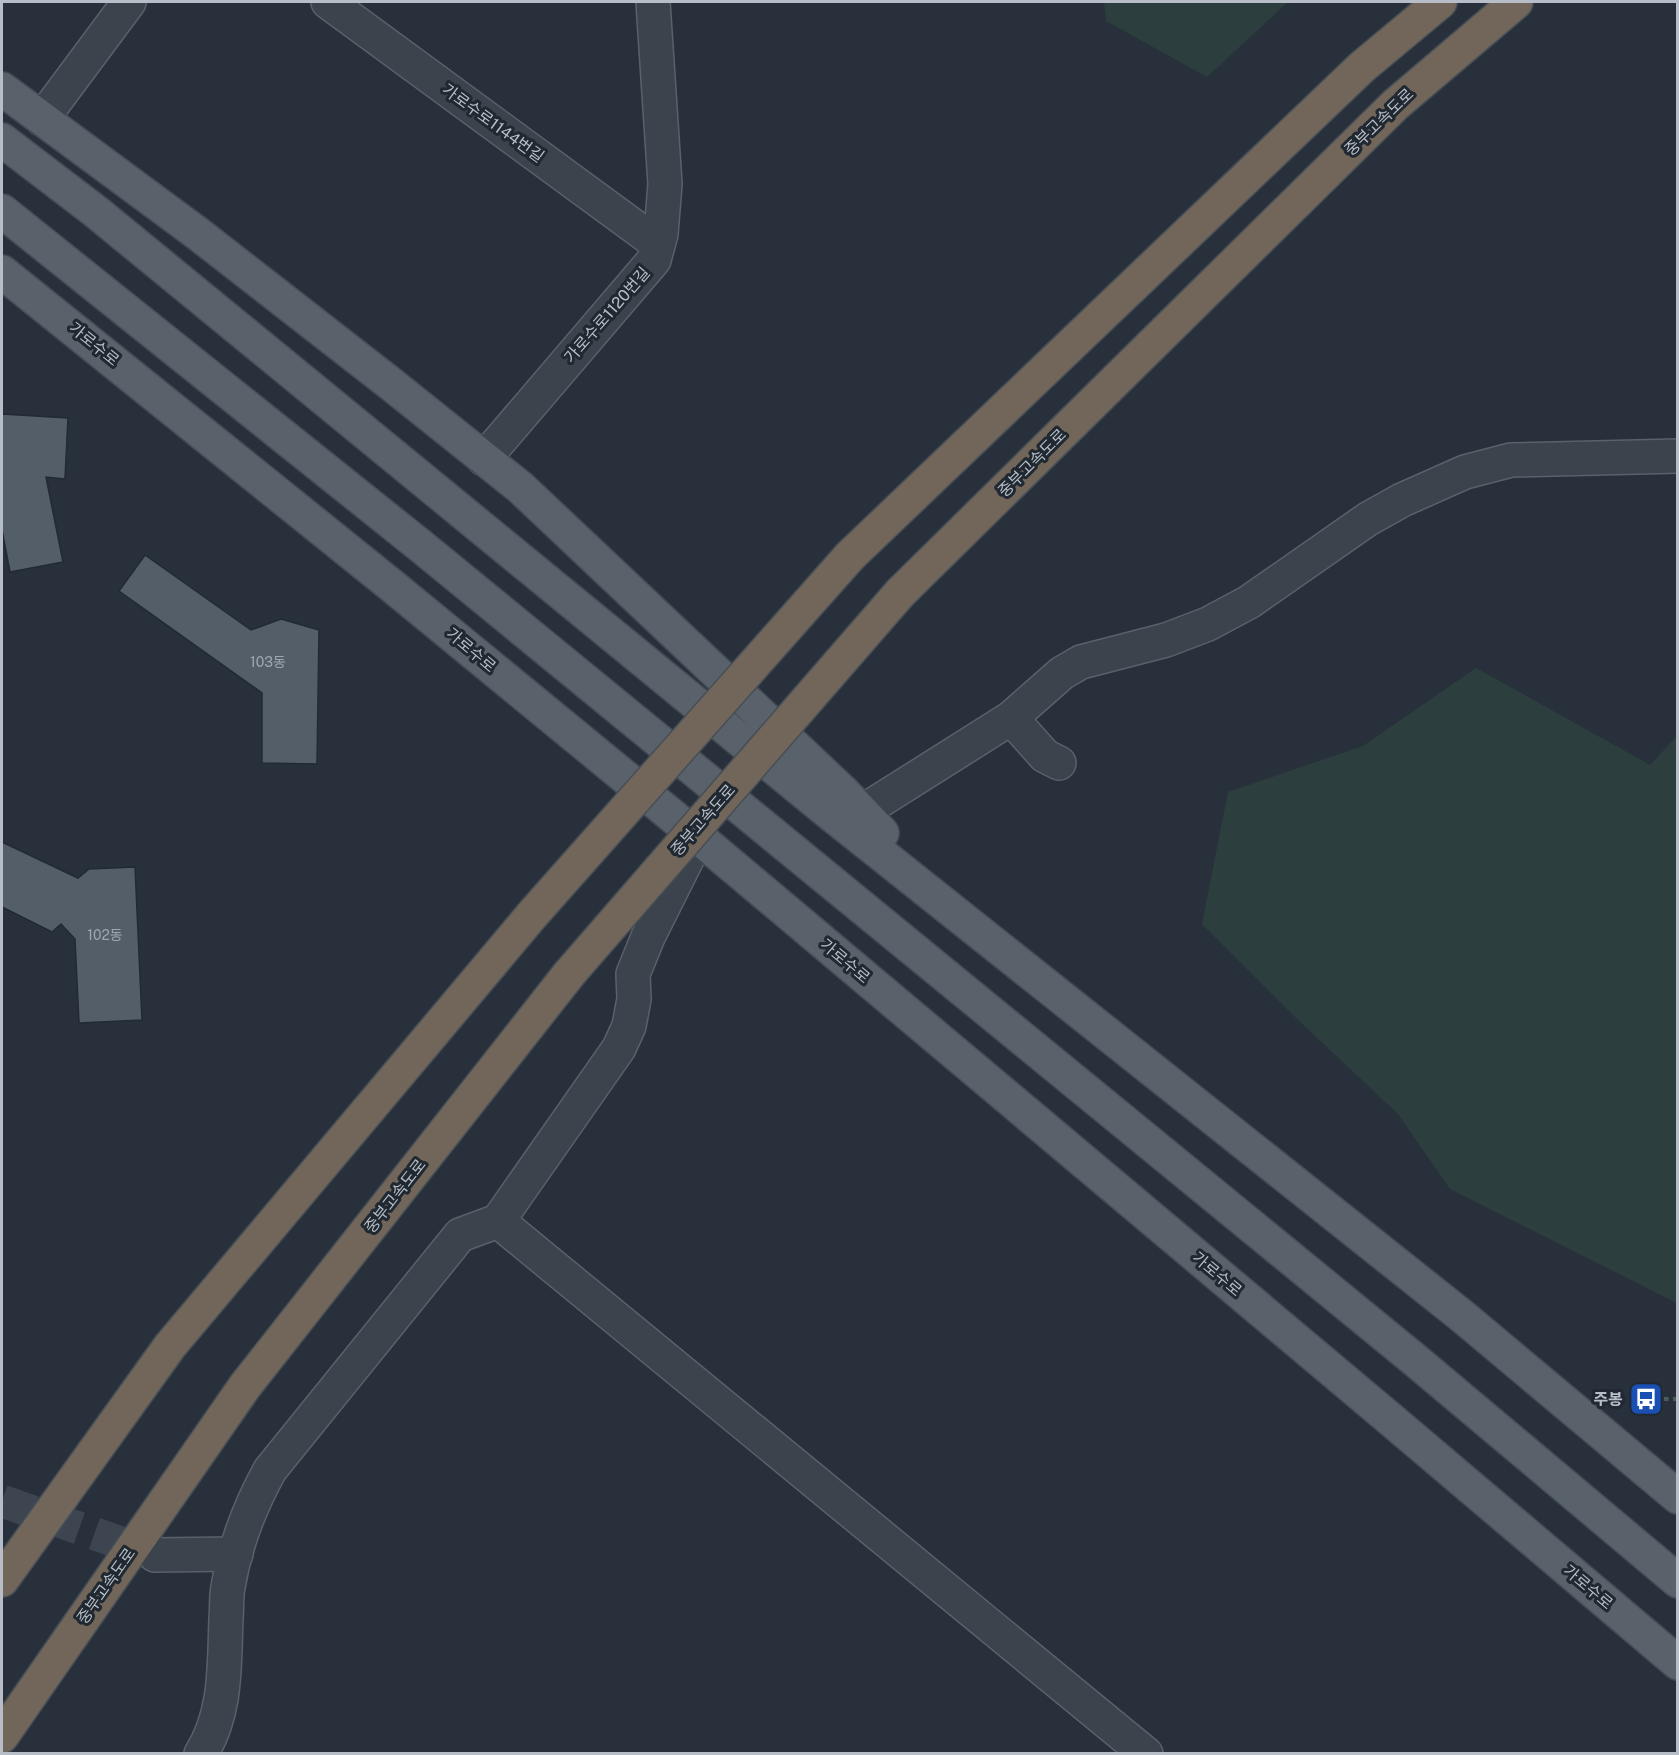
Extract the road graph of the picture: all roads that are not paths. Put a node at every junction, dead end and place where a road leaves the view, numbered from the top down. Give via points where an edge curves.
1 (129, 2) edge
2 (328, 2) edge
3 (653, 2) edge
4 (1440, 2) edge
5 (1516, 2) edge
6 (2, 89) edge
7 (42, 119) junction
8 (2, 140) edge
9 (2, 212) edge
10 (658, 244) junction
11 (2, 272) edge
12 (1677, 456) edge
13 (484, 459) junction
14 (1011, 718) junction
15 (1059, 763) dead end
16 (862, 812) junction
17 (698, 837) junction
18 (978, 931) junction
19 (498, 1221) junction
20 (1677, 1497) edge
21 (236, 1554) junction
22 (155, 1556) tunnel mouth
23 (2, 1580) edge
24 (1677, 1581) edge
25 (1677, 1663) edge
26 (2, 1736) edge
27 (201, 1754) edge
28 (1146, 1754) edge

1 - 7 street
2 - 10 street, 가로수로1144번길
3 - 10 street, 가로수로1120번길 via 665,184
4 - 23 highway, bridge via 1362,67 850,556 532,915 170,1346
5 - 26 highway, 중부고속도로, bridge via 1395,105 900,593 569,974 245,1386
6 - 7 main road
7 - 13 main road via 197,233
8 - 18 main road via 95,211 826,811
9 - 24 main road via 422,547 1415,1360
10 - 13 street, 가로수로1120번길 via 654,260
11 - 17 main road, 가로수로
12 - 14 street via 1511,460 1465,472 1368,519 1249,602 1208,624 1166,640 1081,662 1062,673
13 - 16 main road via 521,488
14 - 15 street via 1045,756
14 - 16 street
16 - 18 main road
17 - 19 street via 633,974 629,1026 619,1048
17 - 25 main road, 가로수로
18 - 20 main road via 1462,1316
19 - 21 street via 460,1235 270,1470 252,1501
19 - 28 street
21 - 22 street
21 - 27 street via 227,1588 222,1703

